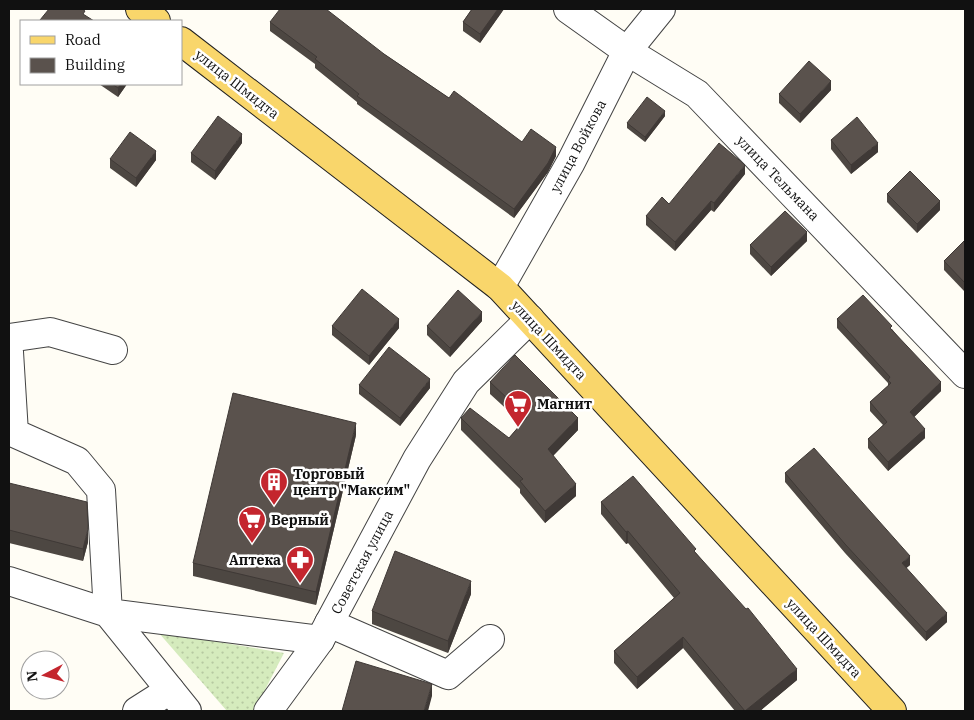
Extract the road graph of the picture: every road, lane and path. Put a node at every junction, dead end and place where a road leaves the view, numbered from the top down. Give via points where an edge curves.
1 (140, 9) edge
2 (568, 9) edge
3 (661, 9) edge
4 (155, 20) edge
5 (182, 42) edge
6 (627, 51) junction
7 (500, 287) junction
8 (530, 319) junction
9 (9, 338) edge
10 (113, 350) dead end
11 (9, 352) edge
12 (965, 374) edge
13 (9, 582) edge
14 (108, 612) junction
15 (325, 632) junction
16 (490, 639) dead end
17 (178, 701) edge
18 (137, 711) edge
19 (268, 711) edge
20 (892, 711) edge

1 - 4 main road
2 - 6 street, улица Тельмана
3 - 6 street, улица Войкова
5 - 7 main road, улица Шмидта
6 - 7 street, улица Войкова via 571,162
6 - 12 street, улица Тельмана via 697,94
7 - 8 main road, улица Шмидта
8 - 15 street, Советская улица via 466,382 417,459
8 - 20 main road, улица Шмидта
9 - 10 street via 50,332
11 - 14 street via 14,433 77,461 102,490
13 - 14 street
14 - 15 street
14 - 17 street
15 - 16 street via 448,676
15 - 19 street, Советская улица
17 - 18 street

